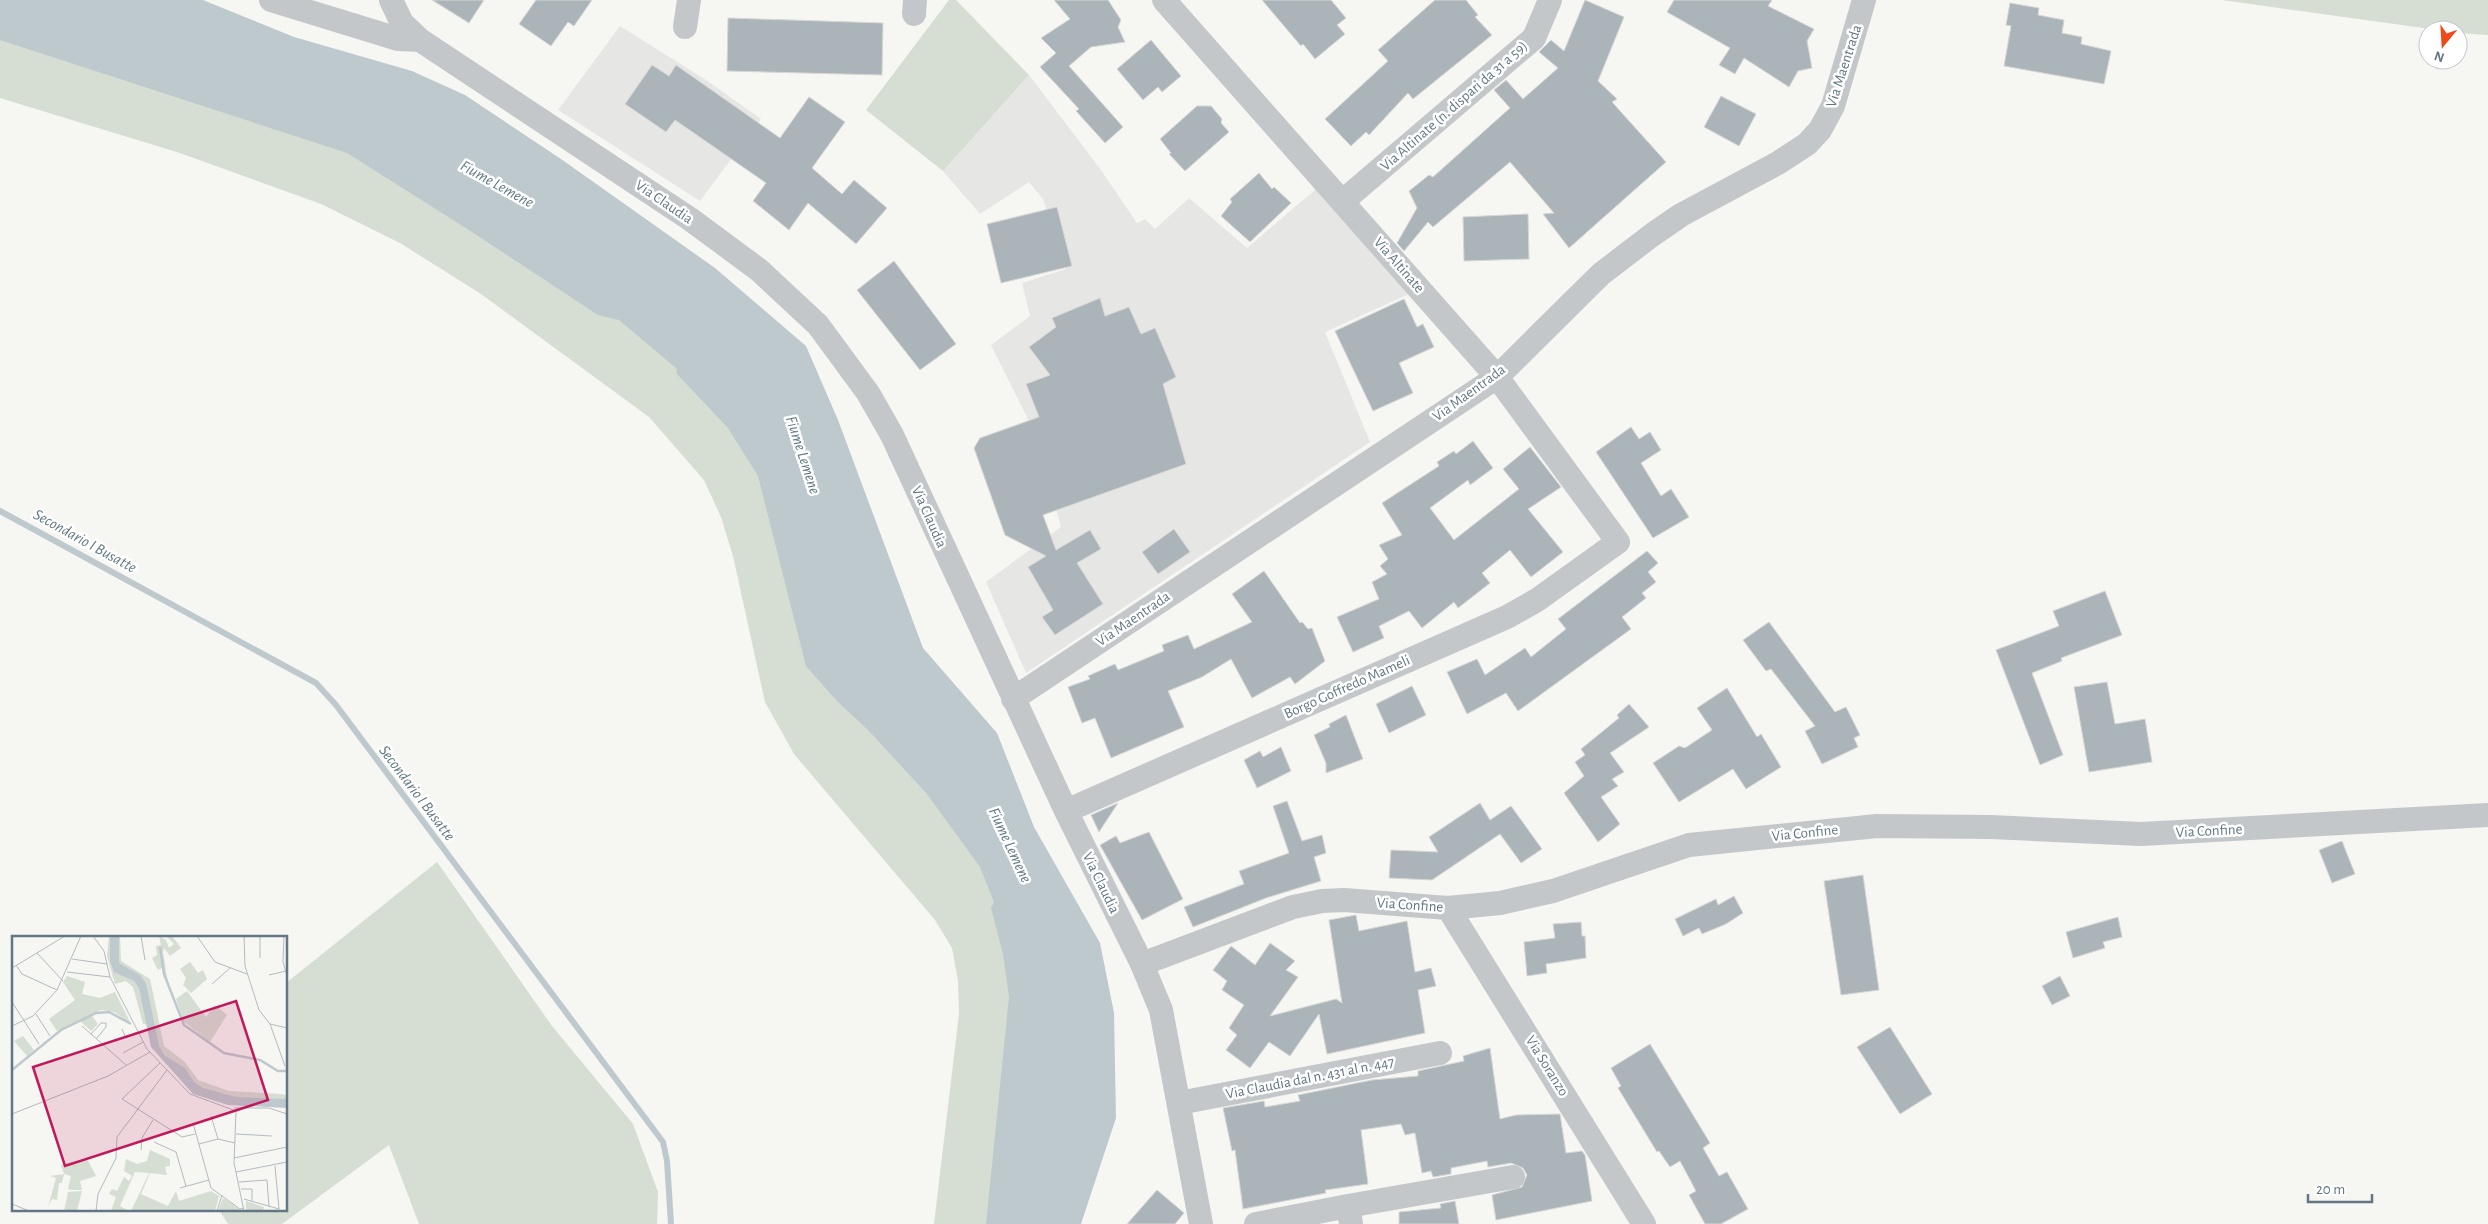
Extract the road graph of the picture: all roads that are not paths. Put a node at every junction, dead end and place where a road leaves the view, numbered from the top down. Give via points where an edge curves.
1 (271, 0) edge
2 (391, 0) edge
3 (689, 0) edge
4 (1164, 0) edge
5 (1550, 0) edge
6 (1864, 0) edge
7 (685, 27) dead end
8 (420, 40) junction
9 (1343, 201) junction
10 (1496, 377) junction
11 (1618, 542) joint
12 (1013, 699) junction
13 (1066, 811) junction
14 (2488, 815) edge
15 (1448, 908) junction
16 (1142, 964) junction
17 (1440, 1053) dead end
18 (1179, 1103) junction
19 (1513, 1177) dead end
20 (1350, 1215) edge
21 (1201, 1224) edge
22 (1256, 1224) edge
23 (1644, 1224) edge

1 - 8 street via 398,39
2 - 8 street, Via Claudia via 402,23
3 - 7 street
4 - 9 street, Via Altinate
5 - 9 street, Via Altinate (n. dispari da 31 a 59) via 1534,38
6 - 10 street, Via Maentrada via 1833,106 1820,130 1807,144 1681,215 1652,235 1601,274
8 - 12 street, Via Claudia via 690,219 759,270 818,325 842,354 892,435
9 - 10 street, Via Altinate
10 - 11 street, Via Altinate
10 - 12 street, Via Maentrada
11 - 13 street, Borgo Goffredo Mameli via 1538,600 1507,616
12 - 13 street, Via Claudia
13 - 16 street, Via Claudia
14 - 15 street, Via Confine via 2140,834 1877,826 1689,846 1553,891 1500,903
15 - 16 street, Via Confine via 1322,901 1294,907
15 - 23 street, Via Soranzo
16 - 18 street, Via Claudia via 1160,1010
17 - 18 street, Via Claudia dal n. 431 al n. 447
18 - 21 street, Via Claudia
19 - 20 street
20 - 22 street

